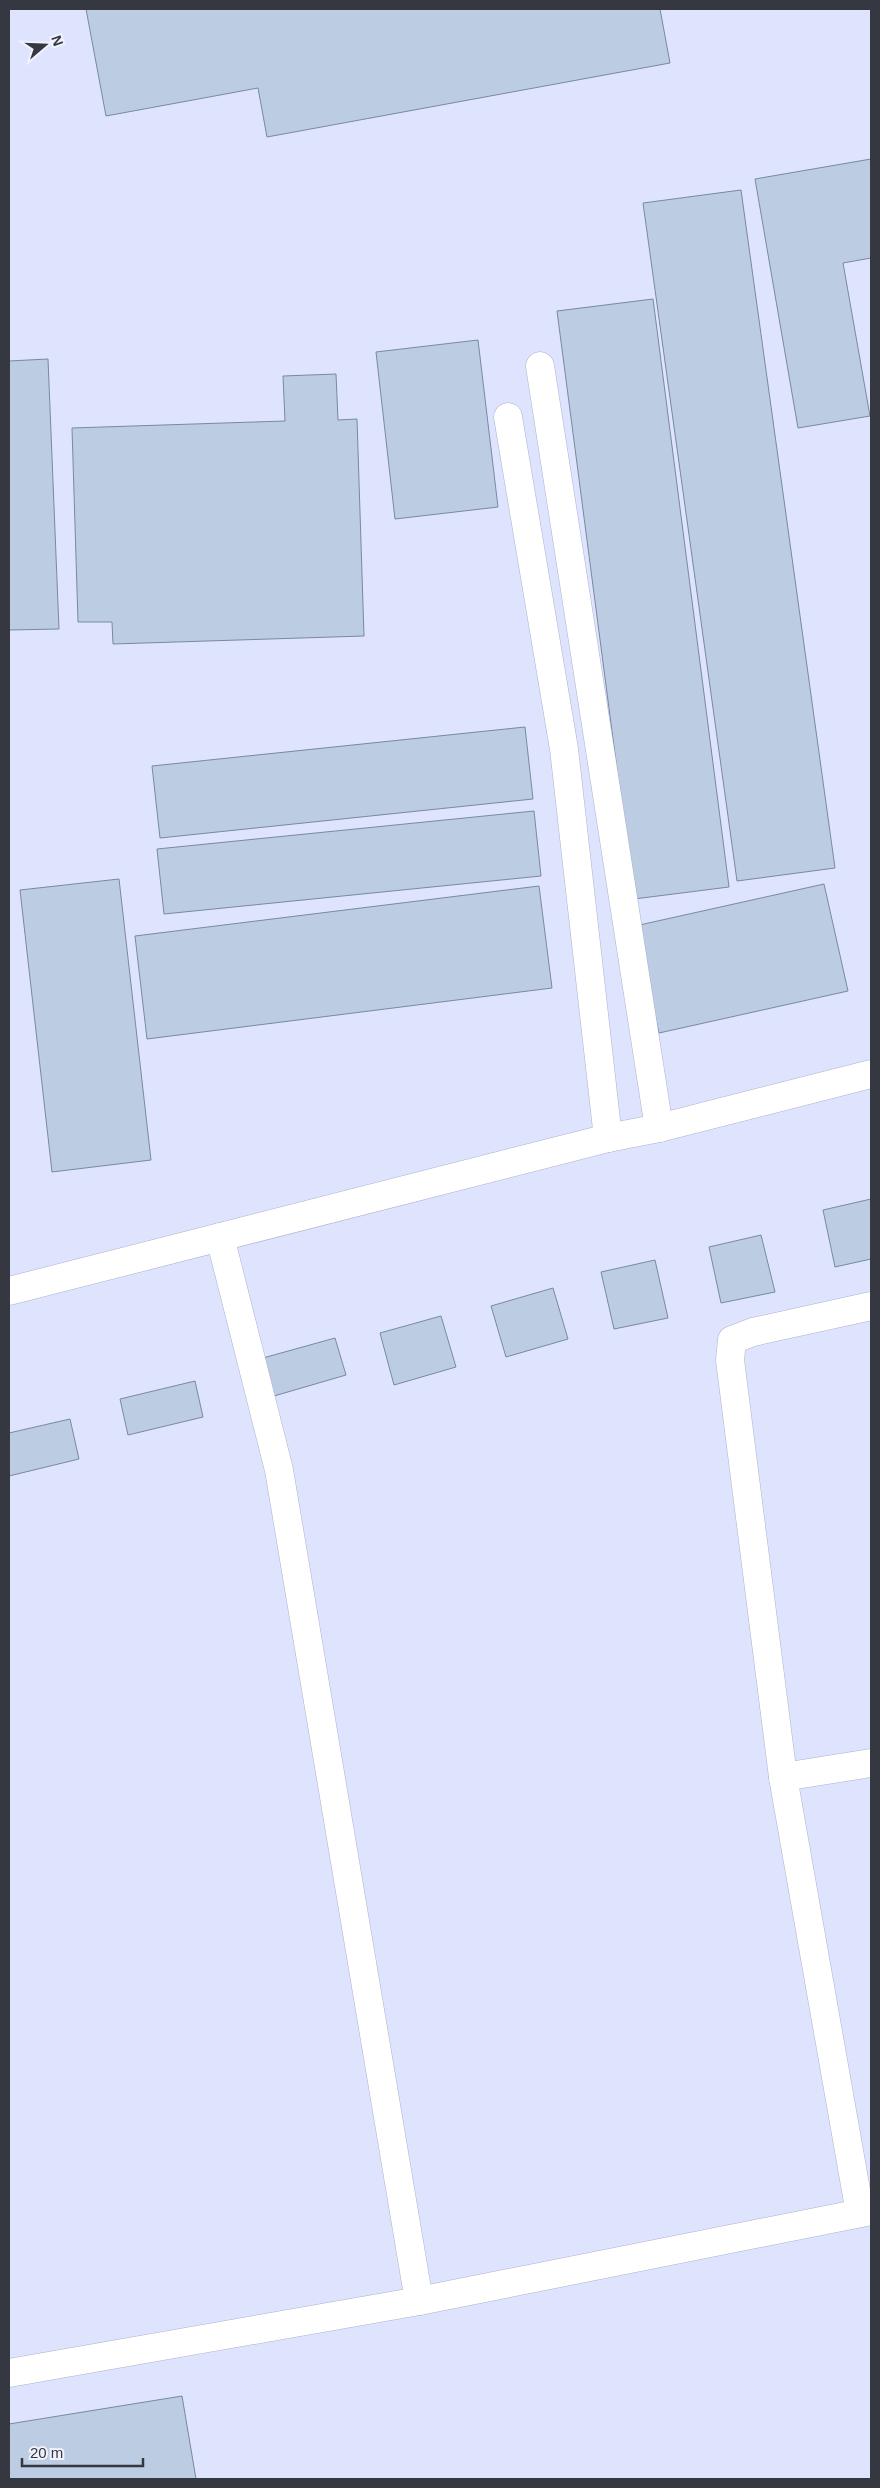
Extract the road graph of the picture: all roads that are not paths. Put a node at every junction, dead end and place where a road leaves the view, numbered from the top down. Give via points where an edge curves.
1 (540, 366) dead end
2 (508, 417) dead end
3 (871, 1074) edge
4 (659, 1128) junction
5 (608, 1138) junction
6 (220, 1237) junction
7 (9, 1291) edge
8 (871, 1306) edge
9 (871, 1763) edge
10 (783, 1777) junction
11 (866, 2212) edge
12 (420, 2301) junction
13 (9, 2373) edge

1 - 4 street
2 - 5 street via 564,749
3 - 4 street
4 - 5 street
5 - 6 street
6 - 7 street
6 - 12 street via 279,1470
8 - 10 street via 753,1332 732,1340 730,1360
9 - 10 street
10 - 11 street
11 - 12 street
12 - 13 street

